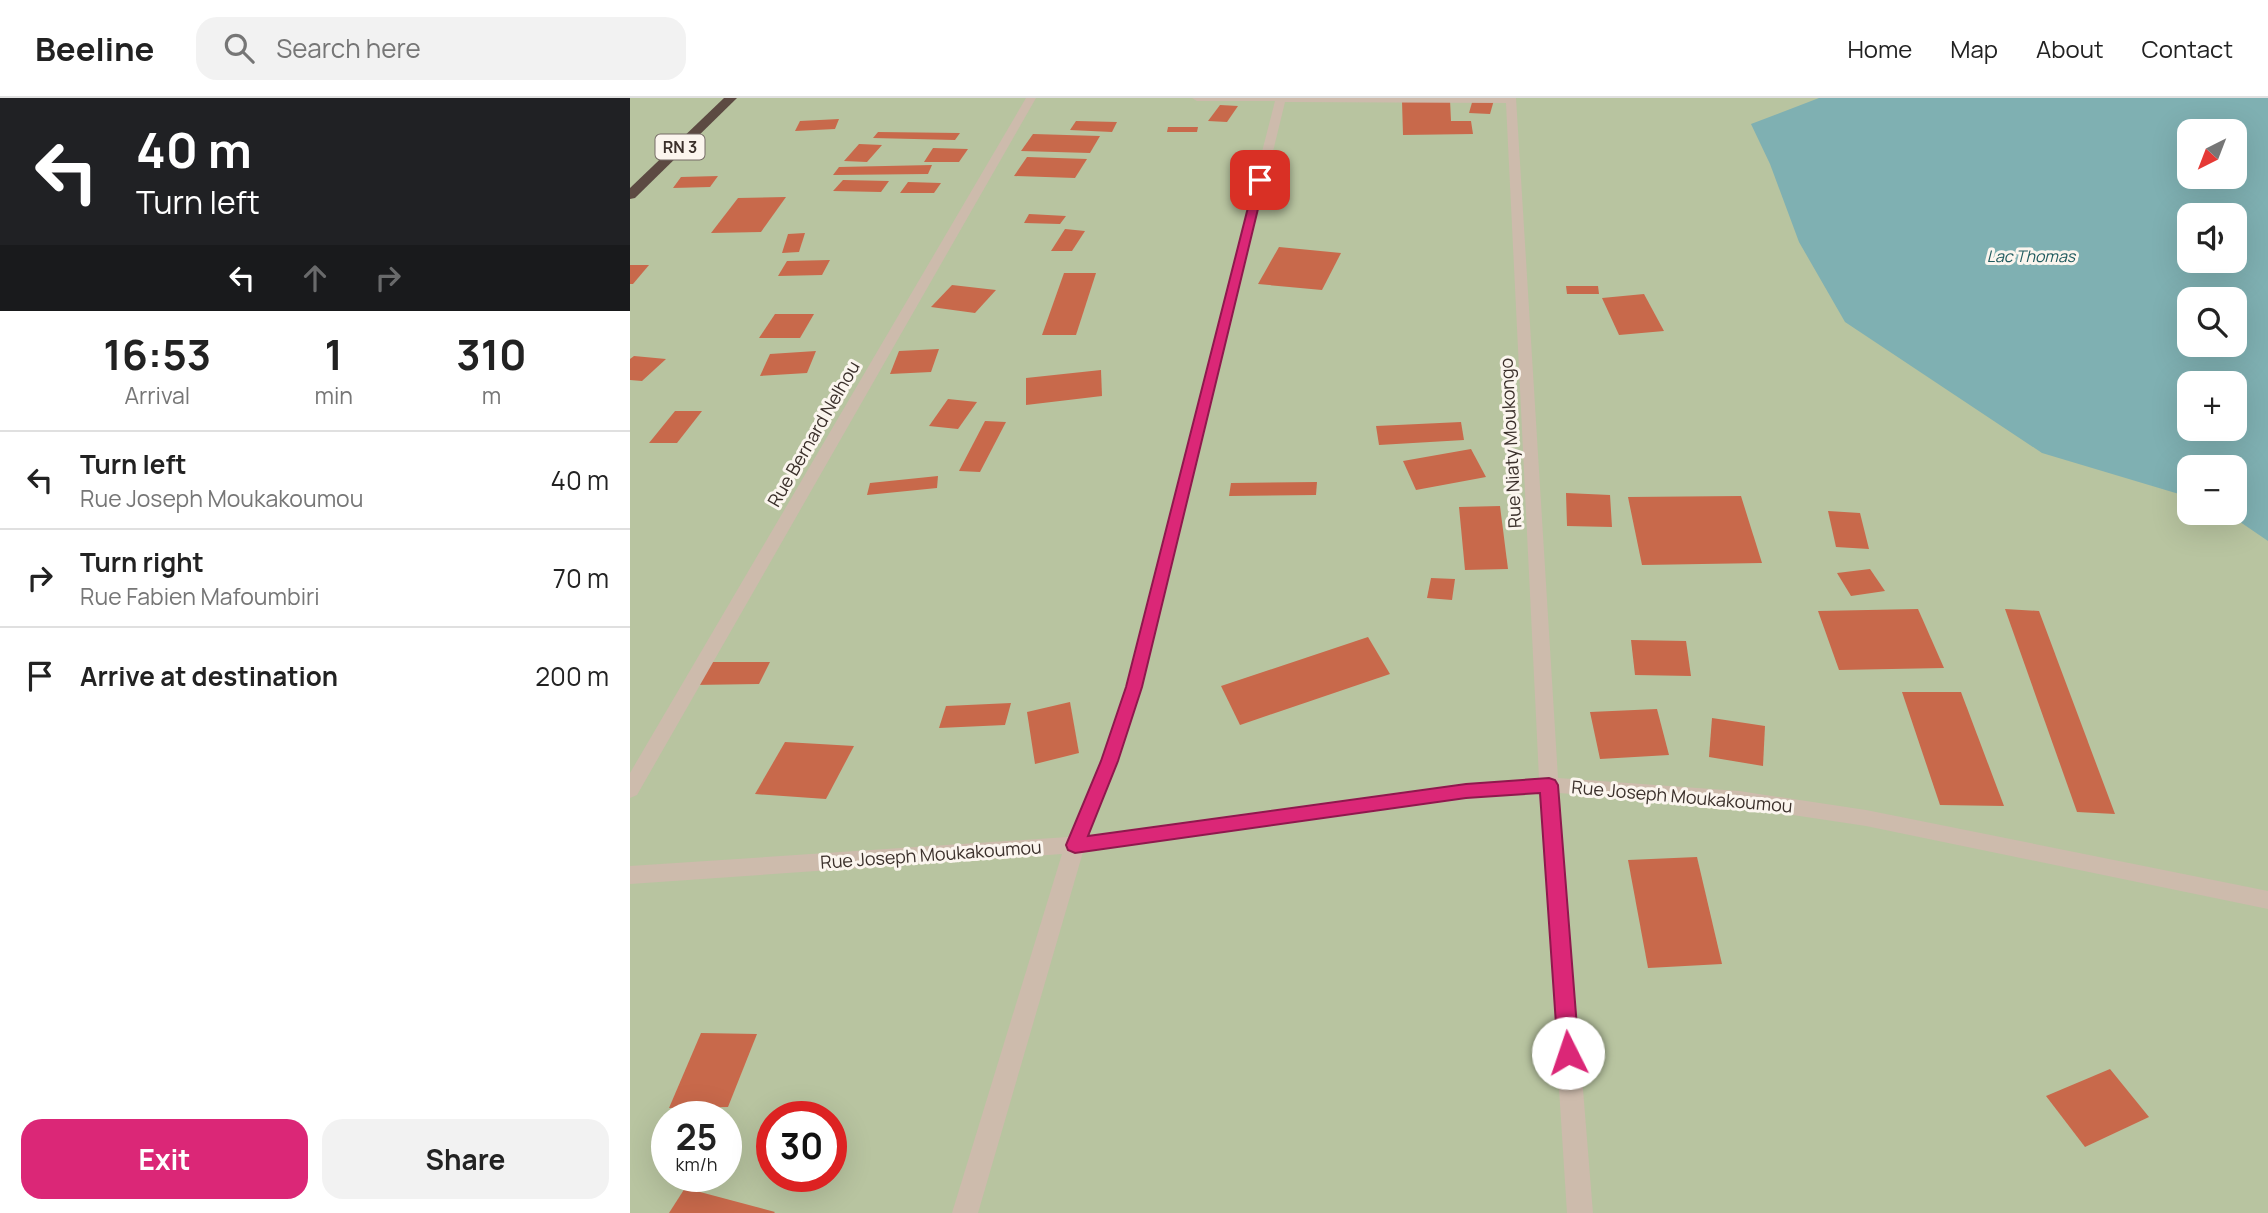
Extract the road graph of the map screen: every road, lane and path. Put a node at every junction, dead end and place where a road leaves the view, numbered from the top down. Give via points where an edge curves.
1 (731, 98) edge
2 (1031, 98) edge
3 (1197, 98) edge
4 (1281, 99) edge
5 (1512, 99) edge
6 (630, 195) edge
7 (1549, 785) junction
8 (630, 790) edge
9 (1075, 845) junction
10 (630, 874) edge
11 (2268, 900) edge
12 (965, 1213) edge
13 (1580, 1213) edge

1 - 6 highway, RN 3
2 - 8 street, Rue Bernard Nelhou
3 - 4 street
4 - 5 street
4 - 9 street via 1134,687
5 - 7 street, Rue Niaty Moukongo
7 - 9 street, Rue Joseph Moukakoumou via 1466,791
7 - 11 street, Rue Joseph Moukakoumou via 1739,799 1866,818
7 - 13 street, Rue Niaty Moukongo
9 - 10 street, Rue Joseph Moukakoumou
9 - 12 street

